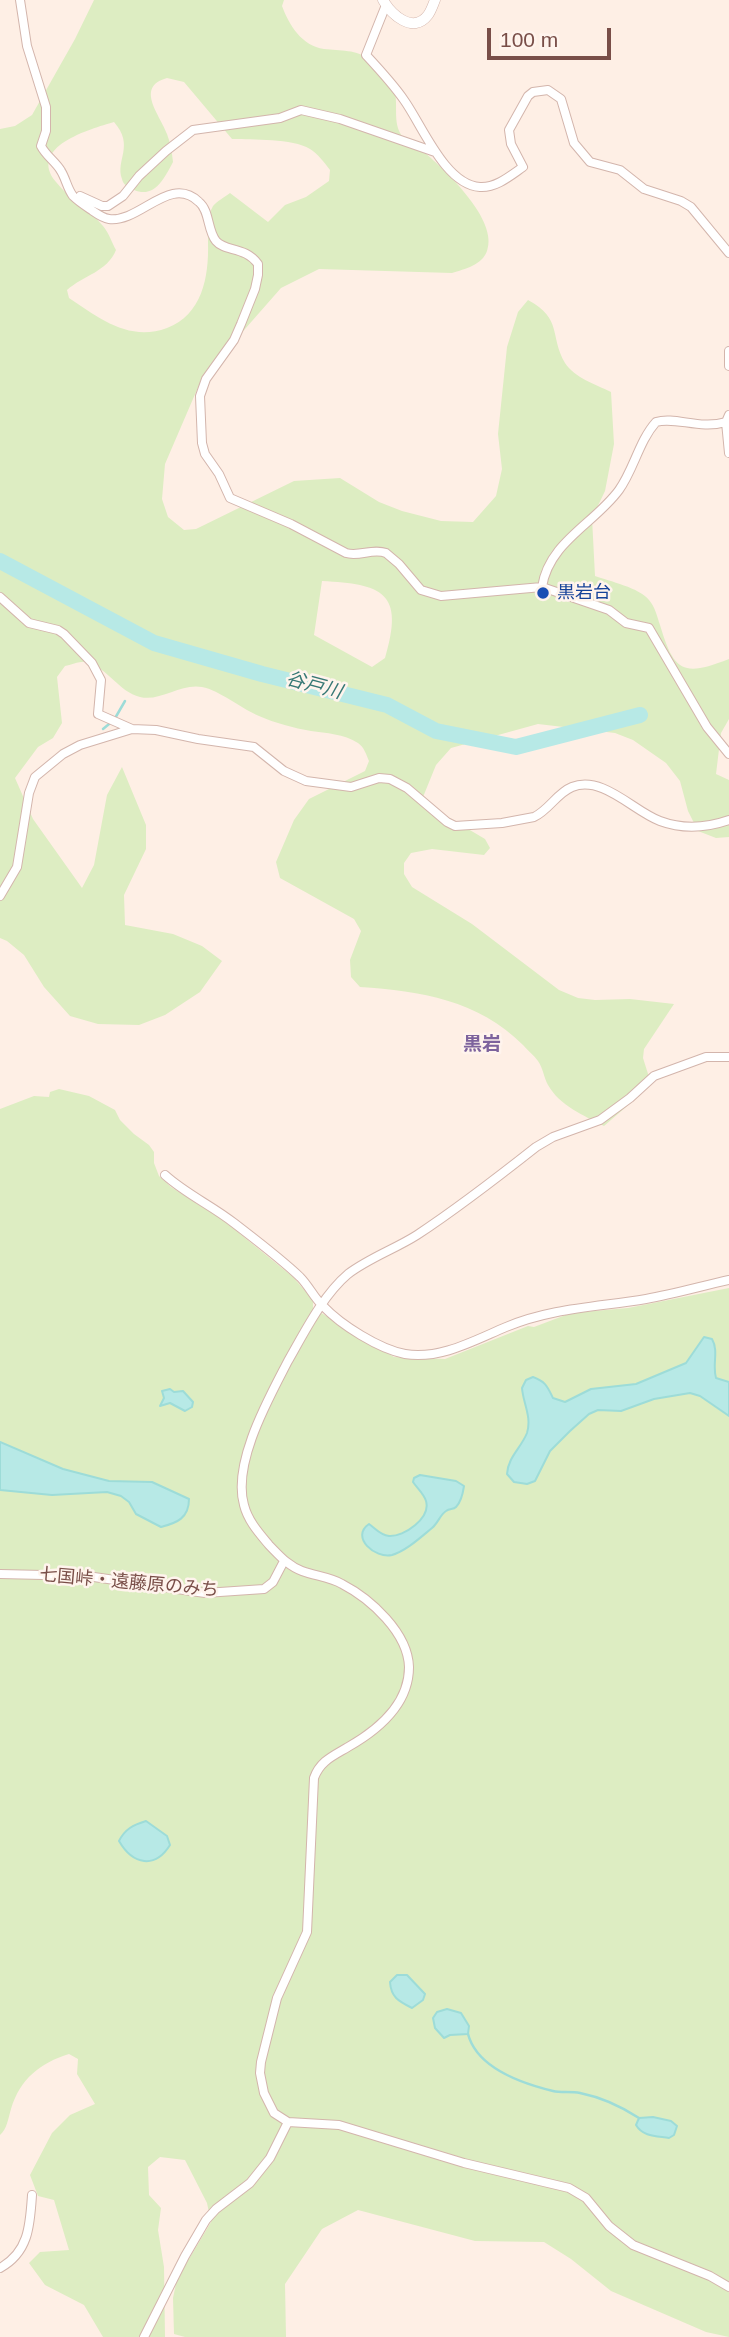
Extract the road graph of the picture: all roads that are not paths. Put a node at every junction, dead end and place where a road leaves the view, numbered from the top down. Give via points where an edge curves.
1 (20, 0) edge
2 (435, 0) edge
3 (385, 2) edge
4 (435, 152) junction
5 (73, 196) junction
6 (729, 253) edge
7 (729, 351) edge
8 (729, 366) edge
9 (727, 419) edge
10 (729, 453) edge
11 (542, 587) junction
12 (0, 597) edge
13 (129, 727) junction
14 (729, 754) edge
15 (729, 820) edge
16 (0, 896) edge
17 (729, 1057) edge
18 (164, 1175) dead end
19 (729, 1280) edge
20 (322, 1306) junction
21 (284, 1560) junction
22 (0, 1574) edge
23 (288, 2122) junction
24 (32, 2195) dead end
25 (0, 2268) edge
26 (729, 2287) edge
27 (144, 2337) edge

1 - 5 street via 27,46 46,107 41,146 62,172
2 - 3 street via 428,15 416,22 400,20
3 - 4 street via 366,55 404,99
4 - 5 street via 301,110 280,118 193,130 108,206 77,193
4 - 6 street via 469,184 494,184 523,167 509,130 527,96 548,90 561,99 570,133 585,157 620,170 644,189 681,201
5 - 11 street via 102,217 115,219 164,196 187,195 202,204 218,243 246,253 258,264 257,281 234,340 206,379 200,396 205,454 230,498 346,553 381,551 427,593 441,596
7 - 8 street
9 - 10 street
9 - 11 street via 706,425 665,419 656,422 619,490 554,555
11 - 14 street via 609,610 626,623 649,628 707,727
12 - 13 street via 29,623 64,634 92,663 101,680 98,714
13 - 15 street via 254,747 284,771 316,783 351,788 390,779 447,822 463,827 534,817 566,791 581,786 599,788 673,825 708,828
13 - 16 street via 63,754 35,777 17,867
17 - 20 street via 706,1057 653,1076 600,1119 553,1137 417,1235 347,1275
18 - 20 street via 291,1269
19 - 20 street via 648,1299 563,1309 426,1354 389,1350
20 - 21 street via 262,1410 244,1472 247,1515
21 - 22 street, 七国峠・遠藤原のみち via 273,1582 264,1588 205,1593 87,1576
21 - 23 street via 301,1571 344,1584 373,1606 400,1635 409,1669 407,1686 393,1712 366,1736 323,1762 314,1779 307,1932 277,1998 261,2063 267,2100
23 - 26 street via 339,2125 569,2188 586,2198 609,2226 633,2245
23 - 27 street via 270,2158 250,2183 206,2220
24 - 25 street via 22,2250

